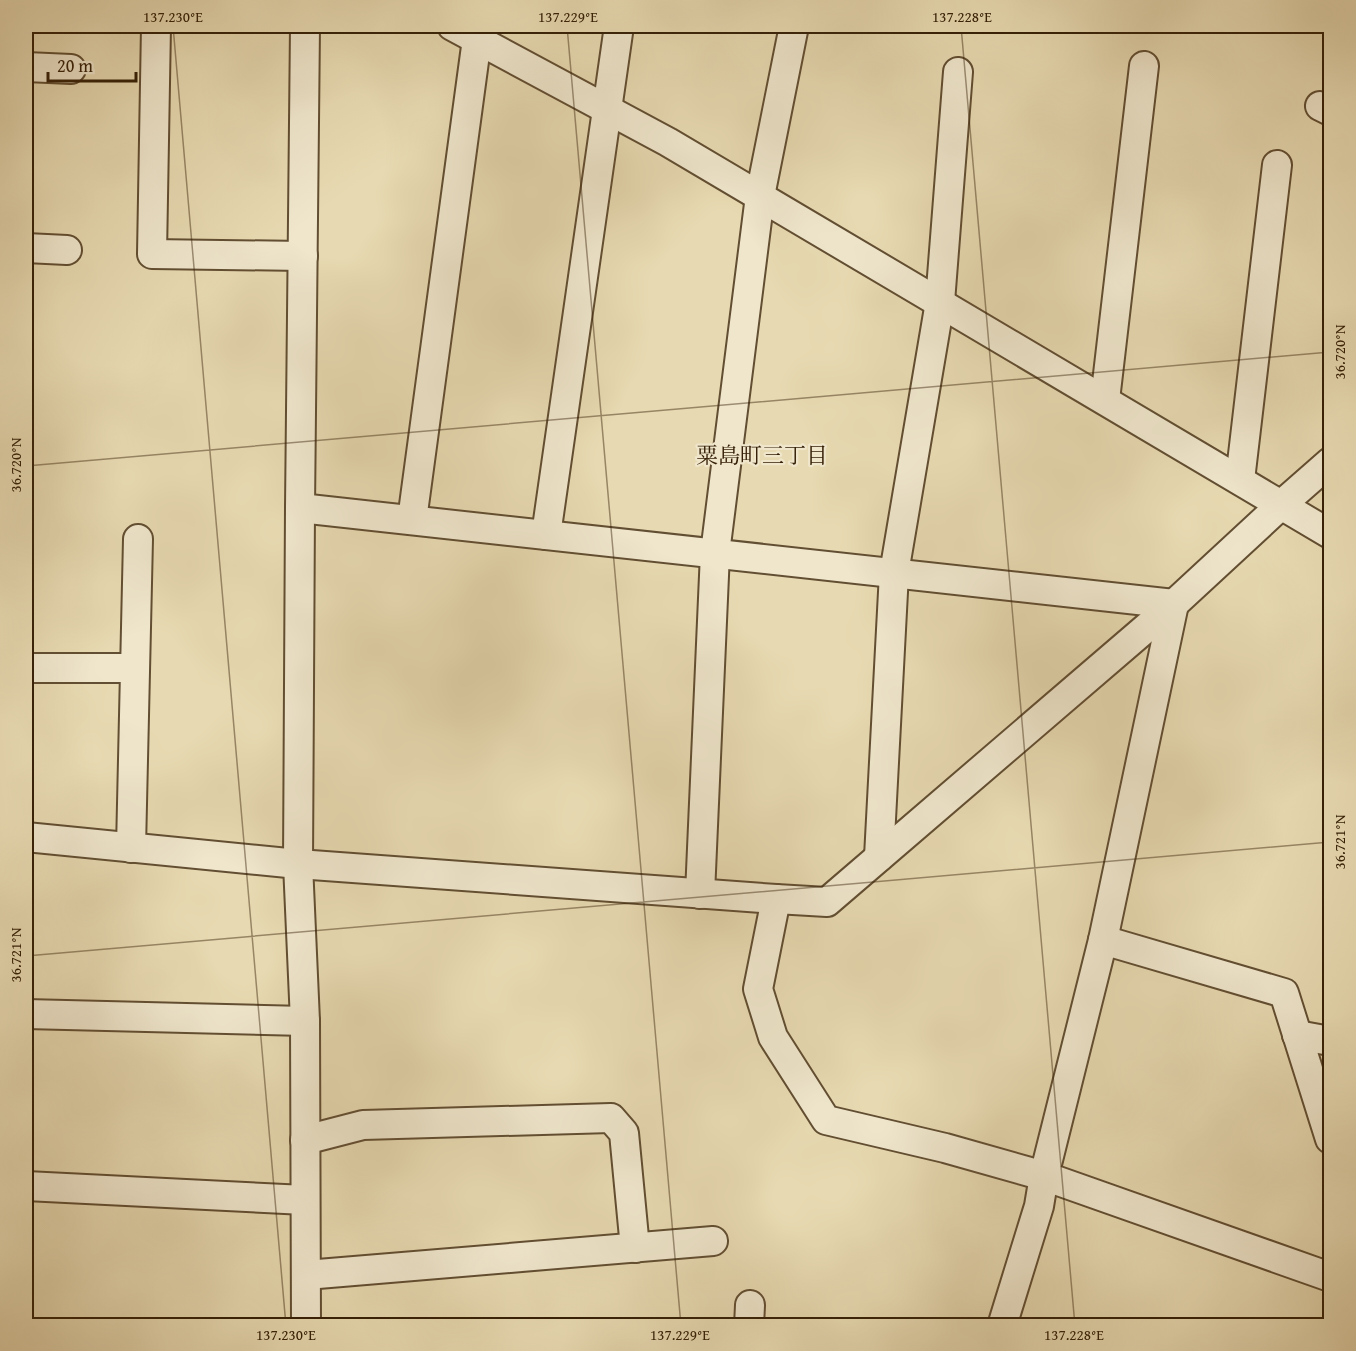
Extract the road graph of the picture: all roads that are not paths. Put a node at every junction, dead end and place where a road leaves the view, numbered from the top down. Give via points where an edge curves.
1 (156, 26) edge
2 (305, 26) edge
3 (452, 26) edge
4 (619, 26) edge
5 (794, 26) edge
6 (477, 39) junction
7 (1144, 66) dead end
8 (26, 67) edge
9 (71, 69) dead end
10 (958, 72) dead end
11 (606, 109) junction
12 (1276, 165) dead end
13 (760, 196) junction
14 (26, 248) edge
15 (67, 250) dead end
16 (303, 256) junction
17 (940, 302) junction
18 (1105, 400) junction
19 (1330, 462) edge
20 (1240, 480) junction
21 (1281, 505) junction
22 (300, 508) junction
23 (412, 520) junction
24 (1330, 534) edge
25 (546, 535) junction
26 (138, 539) dead end
27 (715, 553) junction
28 (894, 573) junction
29 (1174, 604) junction
30 (26, 668) edge
31 (135, 668) junction
32 (26, 837) edge
33 (131, 848) junction
34 (879, 857) junction
35 (298, 864) junction
36 (700, 894) junction
37 (776, 899) junction
38 (1103, 940) junction
39 (26, 1014) edge
40 (305, 1021) junction
41 (1297, 1035) junction
42 (1330, 1041) edge
43 (1330, 1139) edge
44 (305, 1140) junction
45 (1044, 1176) junction
46 (26, 1186) edge
47 (305, 1200) junction
48 (713, 1241) dead end
49 (635, 1248) junction
50 (306, 1275) junction
51 (1330, 1277) edge
52 (306, 1326) edge
53 (1002, 1326) edge

1 - 16 street via 152,254
2 - 16 street
3 - 6 street
4 - 11 street
5 - 13 street
6 - 11 street
6 - 23 street
7 - 18 street
8 - 9 street
10 - 17 street
11 - 13 street
11 - 25 street
12 - 20 street
13 - 17 street
13 - 27 street
14 - 15 street
16 - 22 street
17 - 18 street
17 - 28 street
18 - 20 street
19 - 21 street
20 - 21 street
21 - 24 street
21 - 29 street
22 - 23 street
22 - 35 street
23 - 25 street
25 - 27 street
26 - 31 street
27 - 28 street
27 - 36 street
28 - 29 street
28 - 34 street
29 - 34 street
29 - 38 street
30 - 31 street
31 - 33 street
32 - 33 street
33 - 35 street
34 - 37 street via 827,902
35 - 36 street
35 - 40 street
36 - 37 street
37 - 45 street via 758,989 773,1037 826,1120
38 - 41 street via 1284,993
38 - 45 street
39 - 40 street
40 - 44 street
41 - 42 street
41 - 43 street
44 - 47 street
44 - 49 street via 363,1125 611,1118 624,1134
45 - 51 street
45 - 53 street via 1039,1206
46 - 47 street
47 - 50 street
48 - 49 street
49 - 50 street
50 - 52 street

